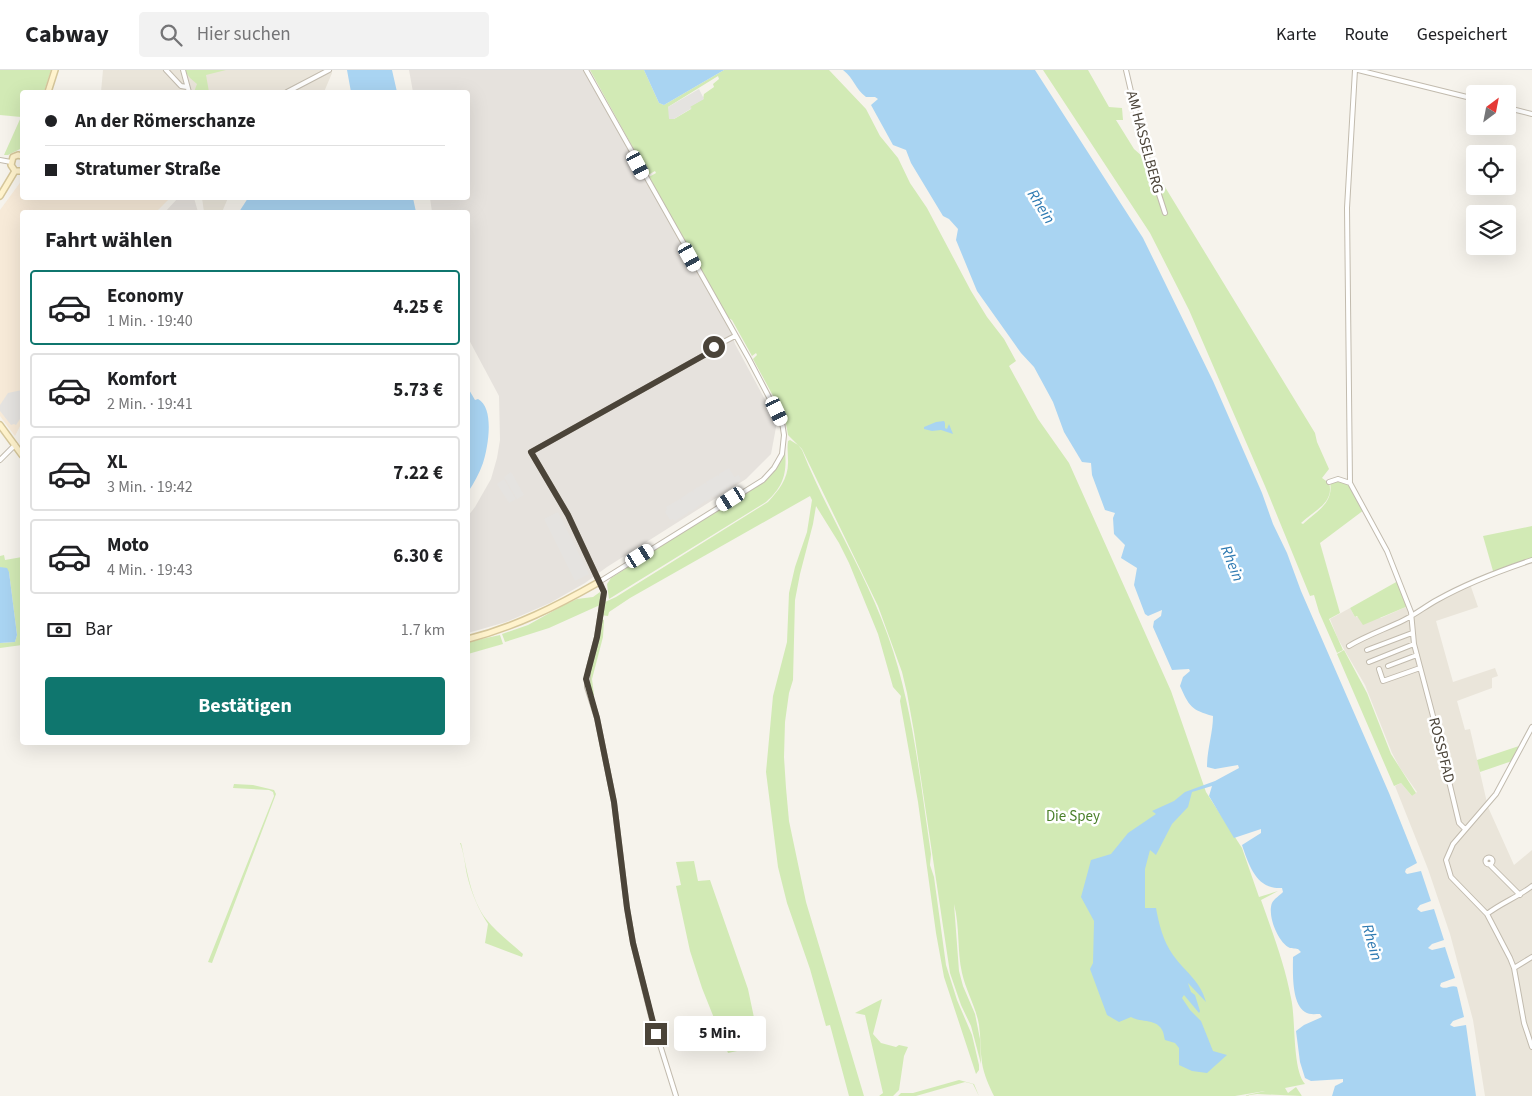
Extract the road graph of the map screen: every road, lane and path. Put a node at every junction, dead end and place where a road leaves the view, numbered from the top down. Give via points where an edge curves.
1 (55, 70) edge
2 (166, 70) edge
3 (183, 70) edge
4 (329, 70) edge
5 (586, 70) edge
6 (1126, 70) edge
7 (1357, 70) edge
8 (49, 90) edge
9 (188, 90) edge
10 (291, 90) edge
11 (1466, 97) edge
12 (1516, 110) edge
13 (1532, 114) edge
14 (20, 156) edge
15 (0, 160) edge
16 (11, 162) junction
17 (15, 171) junction
18 (20, 171) edge
19 (0, 196) edge
20 (1165, 214) dead end
21 (735, 336) junction
22 (0, 425) edge
23 (15, 445) junction
24 (20, 452) edge
25 (0, 460) edge
26 (1329, 482) dead end
27 (1350, 483) junction
28 (1532, 560) edge
29 (599, 582) junction
30 (1411, 615) junction
31 (1412, 633) junction
32 (470, 638) edge
33 (1414, 644) junction
34 (1349, 646) dead end
35 (1367, 650) dead end
36 (1417, 656) junction
37 (1368, 662) dead end
38 (1388, 666) dead end
39 (1420, 668) junction
40 (1379, 669) dead end
41 (1532, 727) edge
42 (1465, 830) junction
43 (1489, 864) dead end
44 (1532, 886) edge
45 (1520, 895) junction
46 (1487, 914) junction
47 (1532, 957) edge
48 (1514, 968) junction
49 (1532, 1047) edge
50 (676, 1096) edge

1 - 8 street
2 - 9 street
3 - 9 street
4 - 10 street
5 - 21 street
6 - 20 street, AM HASSELBERG via 1145,150
7 - 11 street
7 - 27 street via 1347,208
12 - 13 street
14 - 16 street via 15,156
15 - 16 street
16 - 17 street
17 - 18 street
17 - 19 street
21 - 29 street via 782,422 784,447 780,459 763,480
21 - 29 street via 531,452 568,515
22 - 23 street
23 - 24 street
23 - 25 street
26 - 27 street via 1338,479
27 - 30 street via 1387,551
28 - 30 street via 1493,573
29 - 32 street via 511,626
29 - 50 street via 604,596 587,687 597,718 614,802 633,943
30 - 31 street, ROSSPFAD
30 - 34 street
31 - 33 street, ROSSPFAD
31 - 35 street
33 - 36 street, ROSSPFAD
33 - 37 street
36 - 38 street
36 - 39 street, ROSSPFAD
39 - 40 street via 1384,681
39 - 42 street, ROSSPFAD via 1459,823
41 - 42 street via 1496,794
42 - 46 street via 1449,851 1446,860 1448,871 1454,882
43 - 45 street
44 - 45 street
45 - 46 street
46 - 48 street
47 - 48 street
48 - 49 street

